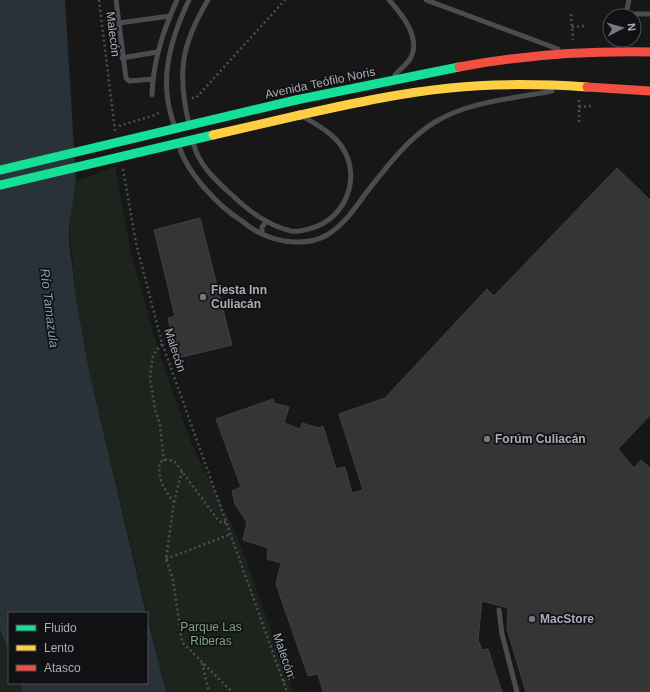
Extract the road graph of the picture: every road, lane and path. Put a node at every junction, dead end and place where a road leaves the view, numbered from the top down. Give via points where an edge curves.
1 (99, 0) edge
2 (116, 0) edge
3 (177, 0) edge
4 (189, 0) edge
5 (208, 0) edge
6 (285, 0) edge
7 (389, 0) edge
8 (426, 0) edge
9 (629, 0) edge
10 (571, 14) dead end
11 (650, 14) edge
12 (170, 16) junction
13 (119, 23) junction
14 (584, 26) dead end
15 (157, 52) junction
16 (650, 52) edge
17 (568, 53) junction
18 (122, 58) junction
19 (153, 79) junction
20 (390, 80) junction
21 (569, 86) junction
22 (578, 87) junction
23 (650, 91) edge
24 (152, 95) dead end
25 (189, 99) dead end
26 (592, 106) dead end
27 (579, 107) junction
28 (165, 108) dead end
29 (300, 115) junction
30 (579, 125) dead end
31 (115, 128) junction
32 (176, 132) dead end
33 (116, 134) dead end
34 (178, 140) dead end
35 (122, 162) dead end
36 (0, 170) edge
37 (0, 185) edge
38 (266, 222) junction
39 (262, 234) junction
40 (162, 344) junction
41 (164, 461) junction
42 (182, 471) junction
43 (174, 502) junction
44 (226, 522) junction
45 (231, 534) junction
46 (166, 559) junction
47 (499, 610) dead end
48 (202, 663) junction
49 (297, 676) dead end
50 (283, 681) junction
51 (209, 692) edge
52 (232, 692) edge
53 (287, 692) edge
54 (517, 692) edge

1 - 31 path, Malecón
2 - 13 lane
3 - 12 lane
4 - 32 lane via 169,53 168,102
5 - 38 lane via 189,38 182,67 182,96 195,151 211,176 249,211
6 - 25 path via 196,98
7 - 20 lane via 400,11 414,44 410,58
8 - 17 lane
9 - 11 lane via 626,14
10 - 14 path via 572,27
12 - 13 lane
12 - 15 lane
13 - 18 lane
15 - 18 lane
15 - 19 lane
16 - 17 main road, Avenida Teófilo Noris
17 - 20 main road, Avenida Teófilo Noris via 466,66
18 - 19 lane via 127,80
19 - 24 lane
20 - 36 main road, Avenida Teófilo Noris, bridge
21 - 22 main road
21 - 29 main road via 469,86 396,96
21 - 39 lane via 472,106 436,121 407,144 346,219 327,235 299,243
22 - 23 main road
22 - 27 path
26 - 27 path
27 - 30 path
28 - 31 path via 155,115
29 - 37 main road, bridge
29 - 38 lane via 329,134 342,148 350,171 348,193 343,206 336,214 315,228 292,231
31 - 33 path, Malecón
34 - 39 lane via 182,155 202,186 236,217
35 - 40 path, Malecón via 136,243
38 - 39 lane via 262,227
40 - 41 path via 153,355 150,378 160,425
40 - 44 path, Malecón
41 - 42 path via 175,462
41 - 43 path via 160,462 158,472 162,486
42 - 43 path
42 - 44 path via 218,520
43 - 46 path
44 - 45 path, Malecón
45 - 46 path
45 - 50 path, Malecón
46 - 48 path via 173,580 182,642
47 - 54 lane via 502,634
48 - 51 path
48 - 52 path
49 - 50 path
50 - 53 path, Malecón

